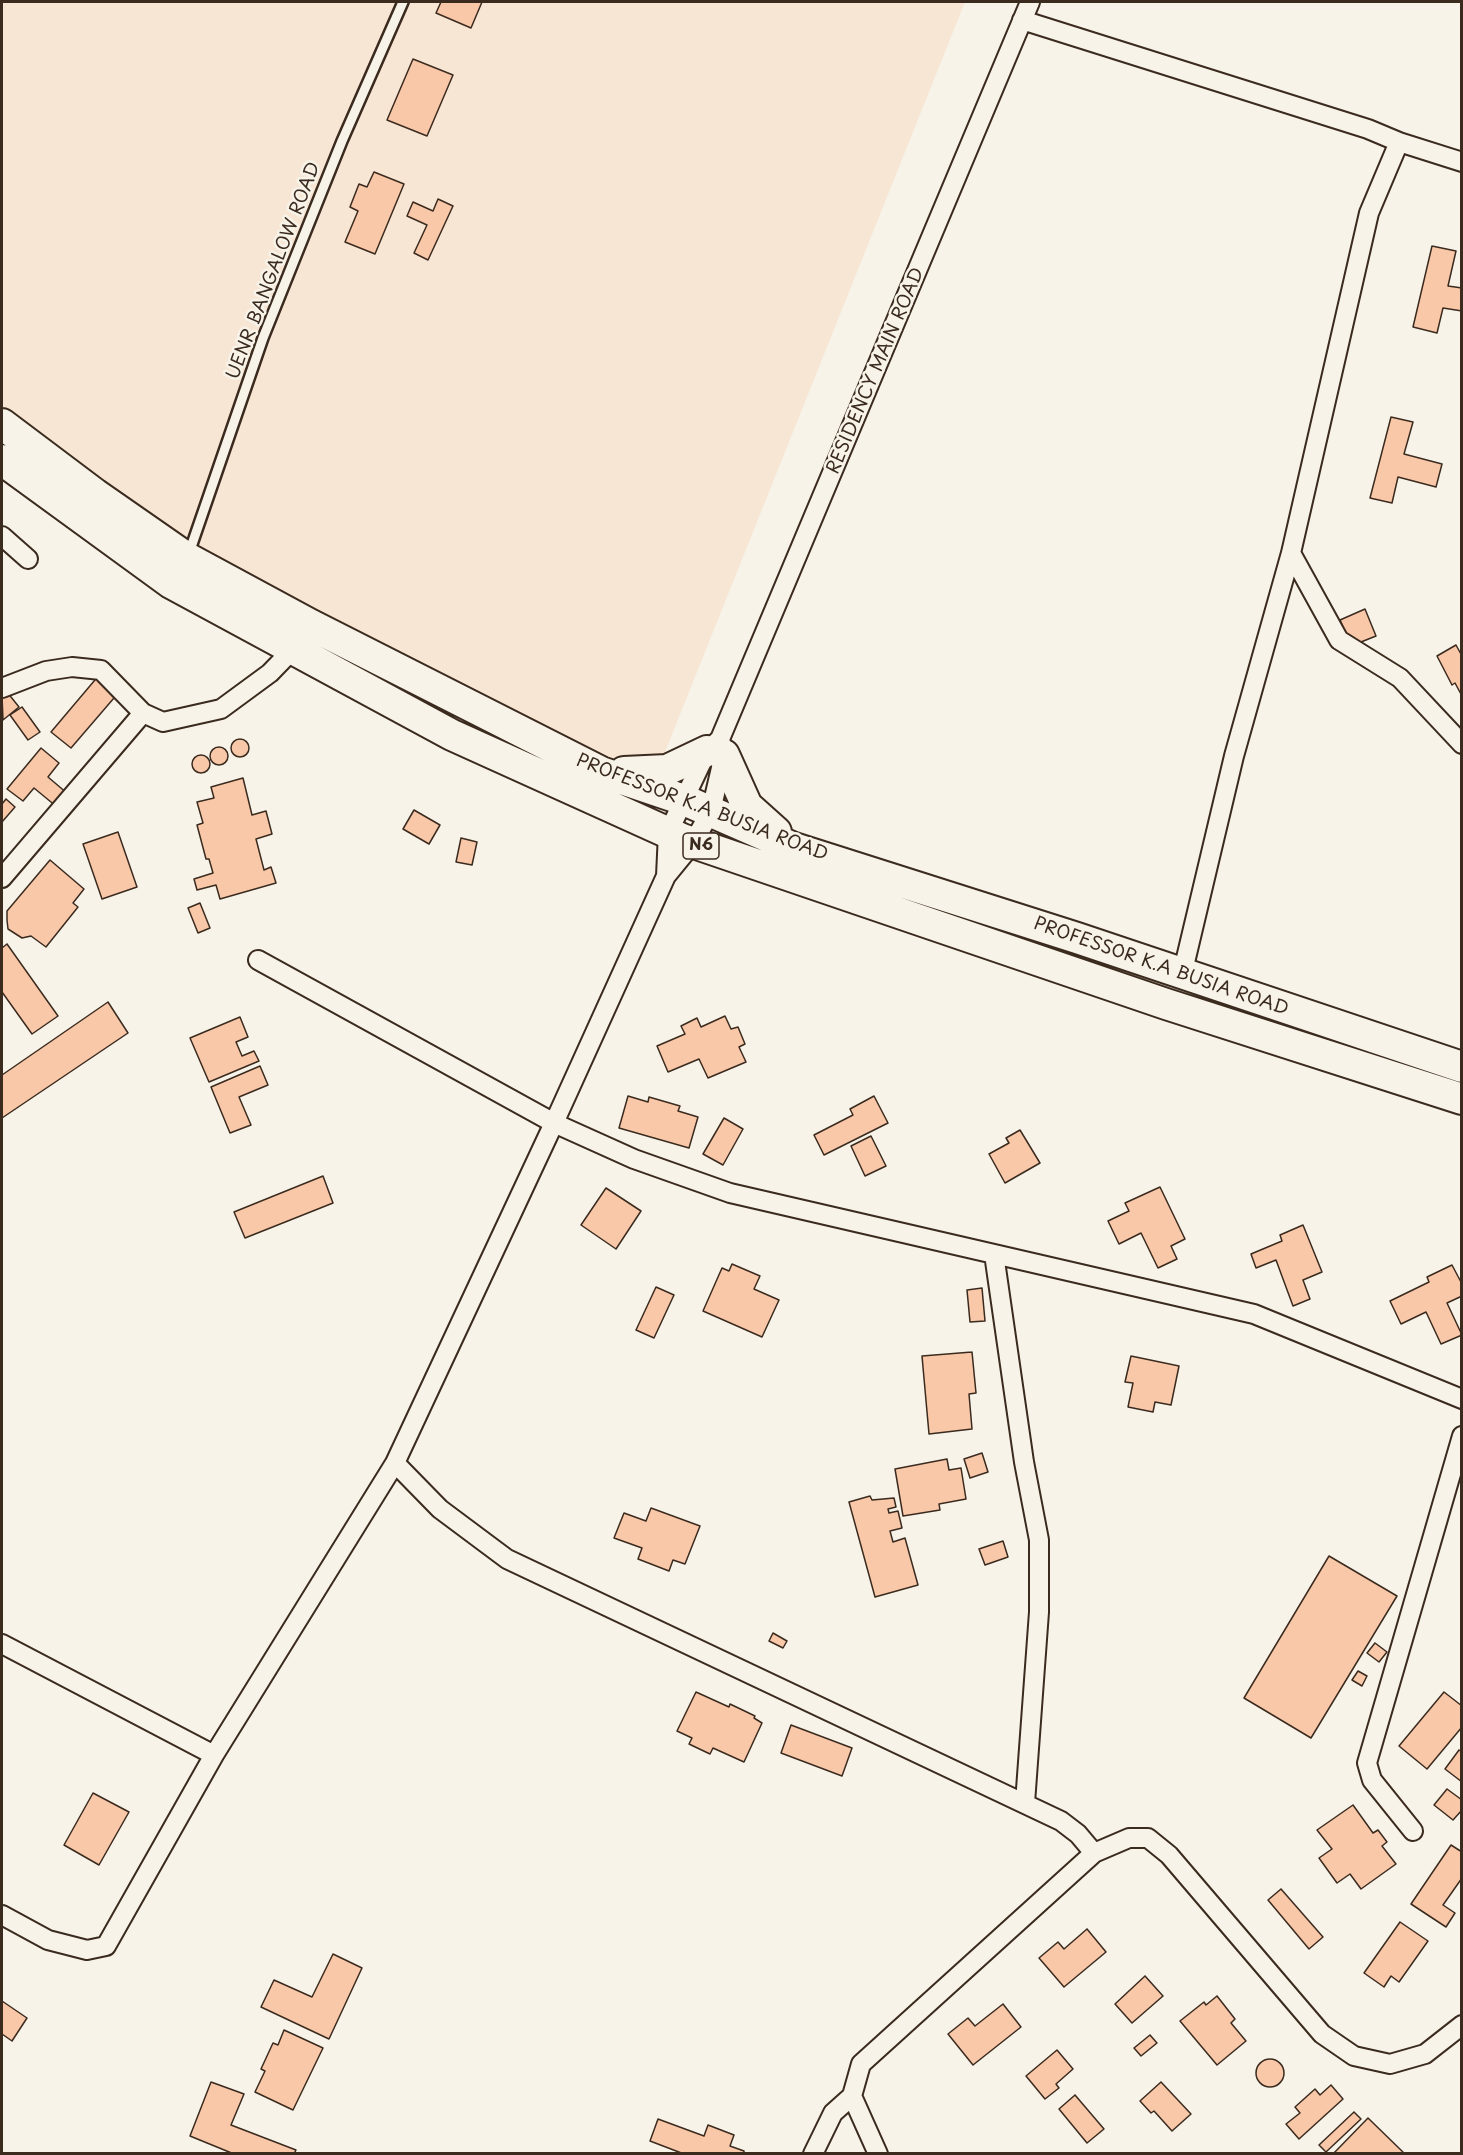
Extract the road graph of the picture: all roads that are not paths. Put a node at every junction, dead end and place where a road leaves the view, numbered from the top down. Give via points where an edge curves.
1 (403, 2) edge
2 (1030, 2) edge
3 (1022, 20) junction
4 (1399, 142) junction
5 (1461, 162) edge
6 (2, 424) edge
7 (2, 460) edge
8 (2, 536) edge
9 (1291, 554) junction
10 (187, 558) junction
11 (28, 559) dead end
12 (269, 602) junction
13 (311, 625) junction
14 (255, 628) junction
15 (295, 651) junction
16 (2, 688) edge
17 (143, 713) junction
18 (1461, 744) edge
19 (717, 748) junction
20 (602, 772) junction
21 (698, 806) junction
22 (681, 838) junction
23 (794, 848) junction
24 (666, 876) junction
25 (2, 878) edge
26 (258, 960) dead end
27 (1182, 975) junction
28 (1461, 1067) edge
29 (1461, 1099) edge
30 (555, 1123) junction
31 (994, 1254) junction
32 (1461, 1399) edge
33 (1461, 1436) edge
34 (395, 1463) junction
35 (2, 1644) edge
36 (214, 1755) junction
37 (1025, 1803) junction
38 (1413, 1831) dead end
39 (1094, 1853) junction
40 (2, 1915) edge
41 (1461, 2025) edge
42 (852, 2096) junction
43 (813, 2154) edge
44 (878, 2154) edge

1 - 10 lane, UENR BANGALOW ROAD via 263,338
2 - 3 street, RESIDENCY MAIN ROAD
3 - 4 street
3 - 19 street, RESIDENCY MAIN ROAD
4 - 5 street
4 - 9 street via 1369,213
6 - 10 main road, PROFESSOR K.A BUSIA ROAD / N6
7 - 14 main road, PROFESSOR K.A BUSIA ROAD / N6 via 171,583
8 - 11 street
9 - 18 street via 1340,640 1400,678
9 - 27 street via 1234,756
10 - 12 main road, PROFESSOR K.A BUSIA ROAD / N6
12 - 13 main road, PROFESSOR K.A BUSIA ROAD / N6
12 - 14 main road
13 - 15 street
13 - 20 main road, PROFESSOR K.A BUSIA ROAD / N6
14 - 15 main road, PROFESSOR K.A BUSIA ROAD / N6
15 - 17 street via 220,708 163,722
15 - 22 main road, PROFESSOR K.A BUSIA ROAD / N6 via 452,735
16 - 17 street via 46,670 101,670
17 - 25 street
19 - 20 main road via 667,770
19 - 21 street
19 - 21 street
19 - 23 main road via 747,806
20 - 21 main road, PROFESSOR K.A BUSIA ROAD / N6
21 - 22 street
21 - 22 street
21 - 23 main road, PROFESSOR K.A BUSIA ROAD / N6
22 - 24 street
22 - 24 street
22 - 29 main road, PROFESSOR K.A BUSIA ROAD / N6 via 1166,1004
23 - 27 main road, PROFESSOR K.A BUSIA ROAD / N6
24 - 30 street
26 - 30 street
27 - 28 main road, PROFESSOR K.A BUSIA ROAD / N6
30 - 31 street via 634,1159 730,1193
30 - 34 street
31 - 32 street via 1254,1314
31 - 37 street via 1039,1540 1039,1612
33 - 38 street via 1367,1763 1372,1780
34 - 36 street
34 - 37 street via 440,1509 507,1559
35 - 36 street
36 - 40 street via 106,1946 87,1950 48,1940
37 - 39 street via 1061,1821
39 - 41 street via 1129,1838 1148,1838 1158,1845 1322,2034 1354,2056 1390,2064 1425,2054
39 - 42 street via 861,2064
42 - 43 street via 833,2113
42 - 44 street

